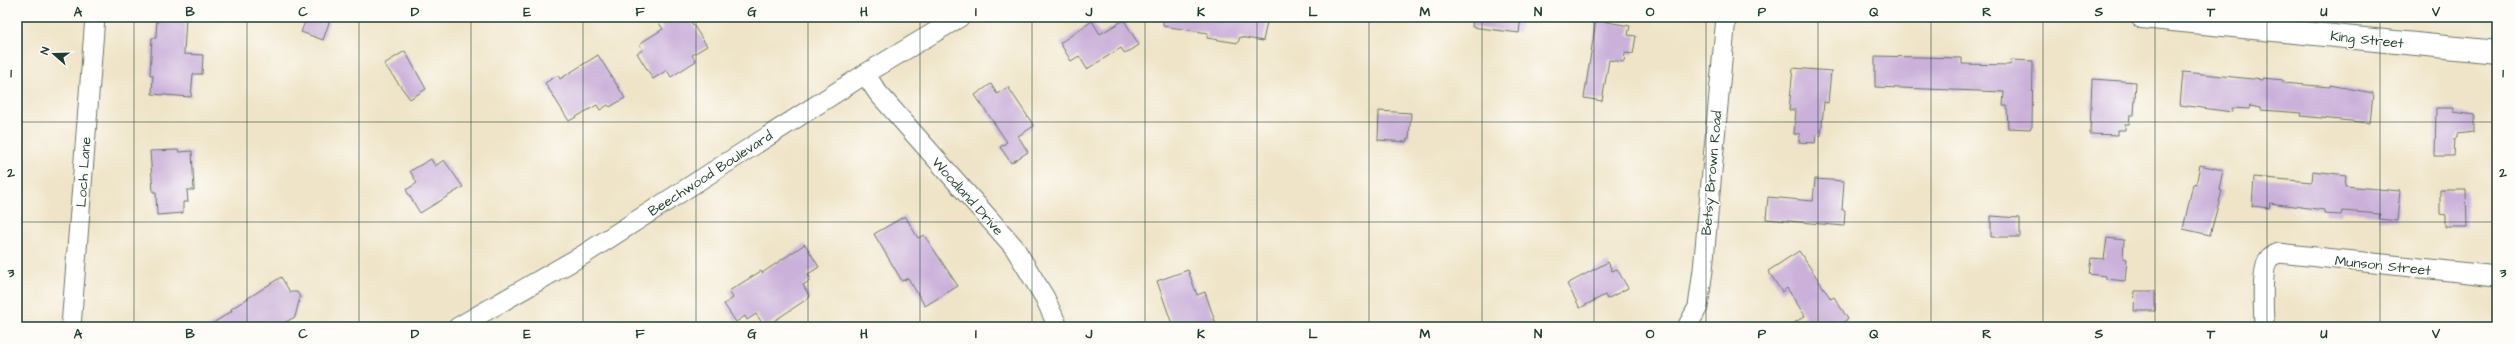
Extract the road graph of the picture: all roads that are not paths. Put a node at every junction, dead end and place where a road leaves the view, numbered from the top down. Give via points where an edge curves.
1 (95, 17) edge
2 (960, 17) edge
3 (1726, 17) edge
4 (2142, 17) edge
5 (2219, 21) edge
6 (2497, 52) edge
7 (865, 74) junction
8 (2497, 276) edge
9 (1690, 326) edge
10 (71, 327) edge
11 (458, 327) edge
12 (1058, 327) edge
13 (2264, 327) edge

1 - 10 street, Loch Lane
2 - 7 street, Beechwood Boulevard
3 - 9 street, Betsy Brown Road via 1703,270 1698,307
4 - 5 main road, King Street
5 - 6 main road, King Street
7 - 11 street, Beechwood Boulevard via 583,255
7 - 12 street, Woodland Drive via 888,105 1014,246 1045,298
8 - 13 street, Munson Street via 2279,253 2270,257 2264,277

